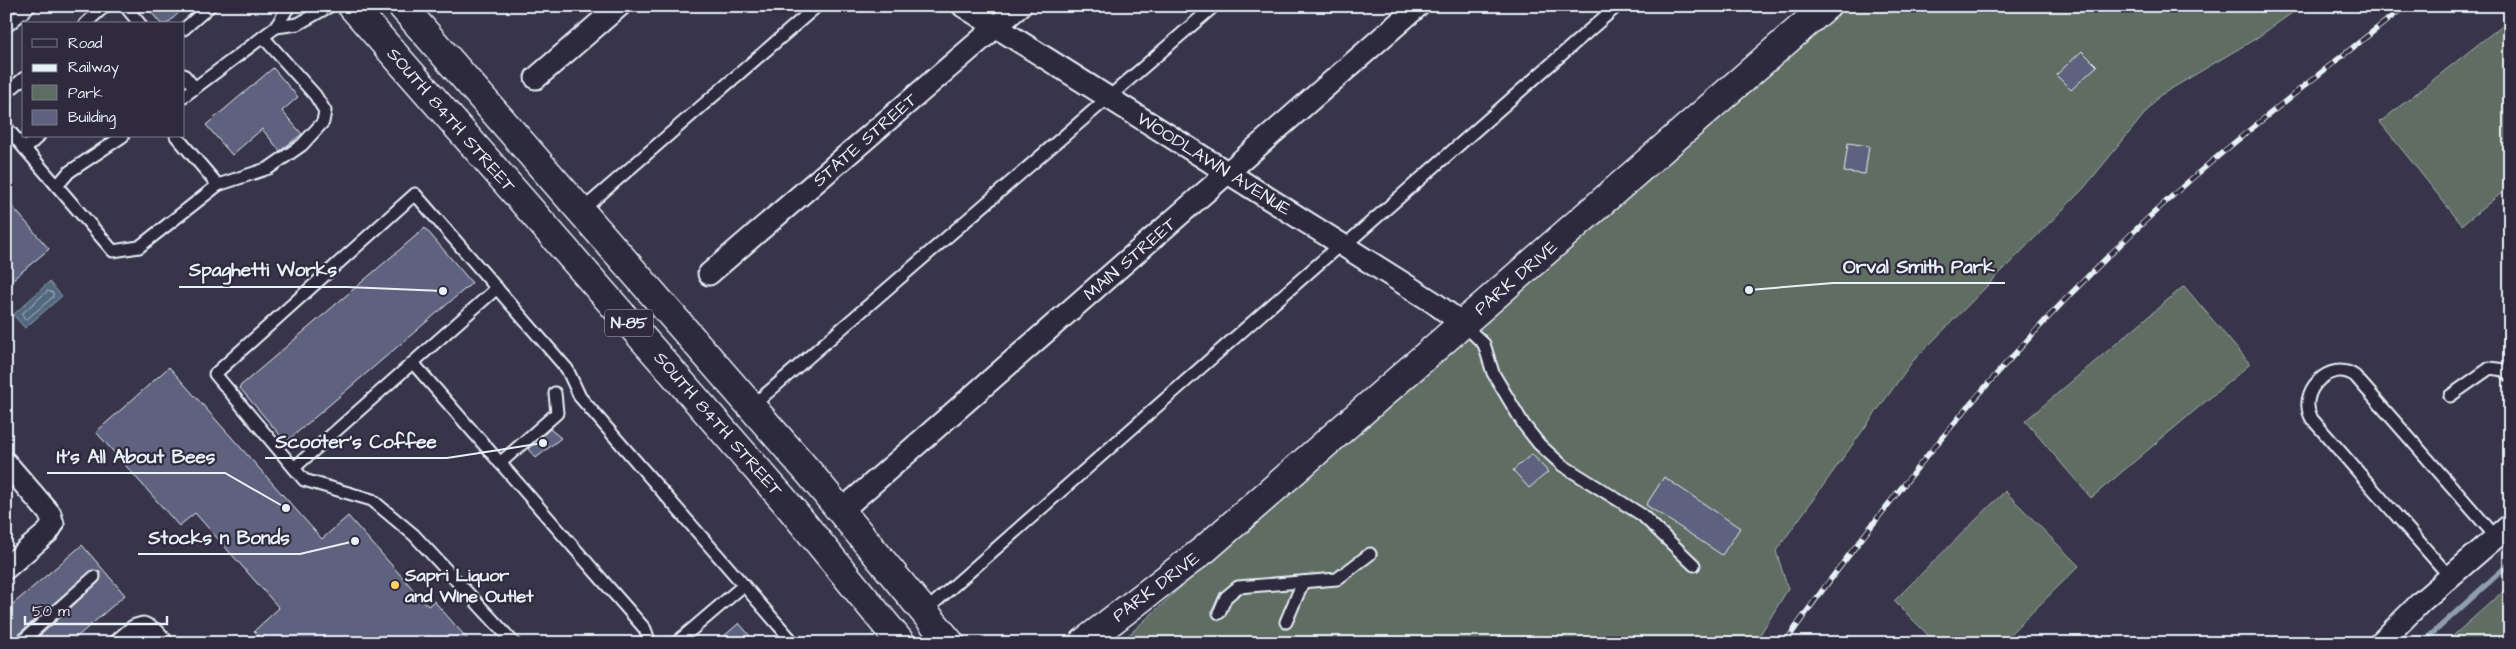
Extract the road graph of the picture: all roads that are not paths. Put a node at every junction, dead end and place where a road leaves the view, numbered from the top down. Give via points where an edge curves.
1 (30, 6) edge
2 (105, 6) edge
3 (125, 6) edge
4 (210, 6) edge
5 (289, 6) edge
6 (330, 6) edge
7 (352, 6) edge
8 (402, 6) edge
9 (619, 6) edge
10 (817, 6) edge
11 (963, 6) edge
12 (1020, 6) edge
13 (1214, 6) edge
14 (1418, 6) edge
15 (1617, 6) edge
16 (1826, 6) edge
17 (87, 22) edge
18 (138, 22) edge
19 (276, 27) junction
20 (6, 28) edge
21 (997, 28) junction
22 (185, 29) edge
23 (263, 37) junction
24 (185, 76) edge
25 (536, 78) dead end
26 (22, 80) edge
27 (195, 88) junction
28 (6, 94) edge
29 (185, 95) edge
30 (1108, 97) junction
31 (6, 127) edge
32 (37, 138) edge
33 (120, 138) edge
34 (178, 138) edge
35 (25, 149) junction
36 (1228, 173) junction
37 (218, 185) junction
38 (57, 186) junction
39 (581, 211) junction
40 (1343, 245) junction
41 (709, 274) dead end
42 (498, 288) junction
43 (1463, 324) junction
44 (413, 363) junction
45 (2510, 376) edge
46 (555, 393) dead end
47 (2450, 396) dead end
48 (751, 407) junction
49 (6, 463) edge
50 (500, 463) junction
51 (294, 468) junction
52 (842, 511) junction
53 (2503, 531) edge
54 (1205, 549) junction
55 (1370, 554) dead end
56 (1694, 565) dead end
57 (6, 568) edge
58 (94, 577) dead end
59 (2450, 577) junction
60 (1303, 582) junction
61 (744, 585) junction
62 (924, 612) junction
63 (1219, 613) dead end
64 (1286, 622) dead end
65 (20, 643) edge
66 (121, 643) edge
67 (162, 643) edge
68 (514, 643) edge
69 (650, 643) edge
70 (676, 643) edge
71 (794, 643) edge
72 (901, 643) edge
73 (950, 643) edge
74 (1082, 643) edge
75 (1115, 643) edge
76 (2380, 643) edge

1 - 20 lane
2 - 17 lane
3 - 18 lane
4 - 22 lane
5 - 19 lane
6 - 19 lane via 298,24
7 - 72 main road, SOUTH 84TH STREET / N-85 via 784,500
8 - 39 main road, SOUTH 84TH STREET / N-85
9 - 25 street
10 - 39 lane
11 - 21 street, WOODLAWN AVENUE
12 - 21 street, STATE STREET
13 - 30 lane
14 - 36 street, MAIN STREET
15 - 40 lane
16 - 43 main road, PARK DRIVE
19 - 23 lane
21 - 30 street, WOODLAWN AVENUE
21 - 41 street, STATE STREET
23 - 27 lane
23 - 37 lane via 315,95 325,111 324,122 302,144 269,168
24 - 27 lane
26 - 28 lane
27 - 29 lane
30 - 36 street, WOODLAWN AVENUE
30 - 48 lane
31 - 35 lane
32 - 35 lane
33 - 38 lane via 69,172
34 - 37 lane
35 - 38 lane
36 - 40 street, WOODLAWN AVENUE
36 - 52 street, MAIN STREET
37 - 38 lane via 138,247 113,251
39 - 48 main road, SOUTH 84TH STREET / N-85
40 - 43 street, WOODLAWN AVENUE
40 - 62 lane
42 - 44 lane
42 - 51 lane via 415,194 215,374
42 - 61 lane via 567,369 580,397
43 - 54 main road, PARK DRIVE
43 - 56 lane via 1484,344 1494,373 1539,444 1562,465 1642,515
44 - 50 lane
44 - 51 lane
45 - 47 lane via 2504,370 2490,368
46 - 50 lane via 557,413
48 - 52 main road, SOUTH 84TH STREET / N-85
49 - 57 street via 50,514 53,524
50 - 69 lane via 645,629
51 - 68 lane via 304,480 372,500 414,536
52 - 62 main road, SOUTH 84TH STREET / N-85
53 - 59 street
53 - 59 lane via 2355,376 2349,371 2332,371 2324,377 2310,390 2307,398 2307,411 2312,419
54 - 74 main road, PARK DRIVE
54 - 75 main road, PARK DRIVE
55 - 60 lane via 1337,579
58 - 65 lane
59 - 76 street
60 - 63 lane via 1238,587 1226,597
60 - 64 lane
61 - 70 lane
61 - 71 lane
62 - 73 main road, SOUTH 84TH STREET / N-85
66 - 67 street via 136,630 144,628

